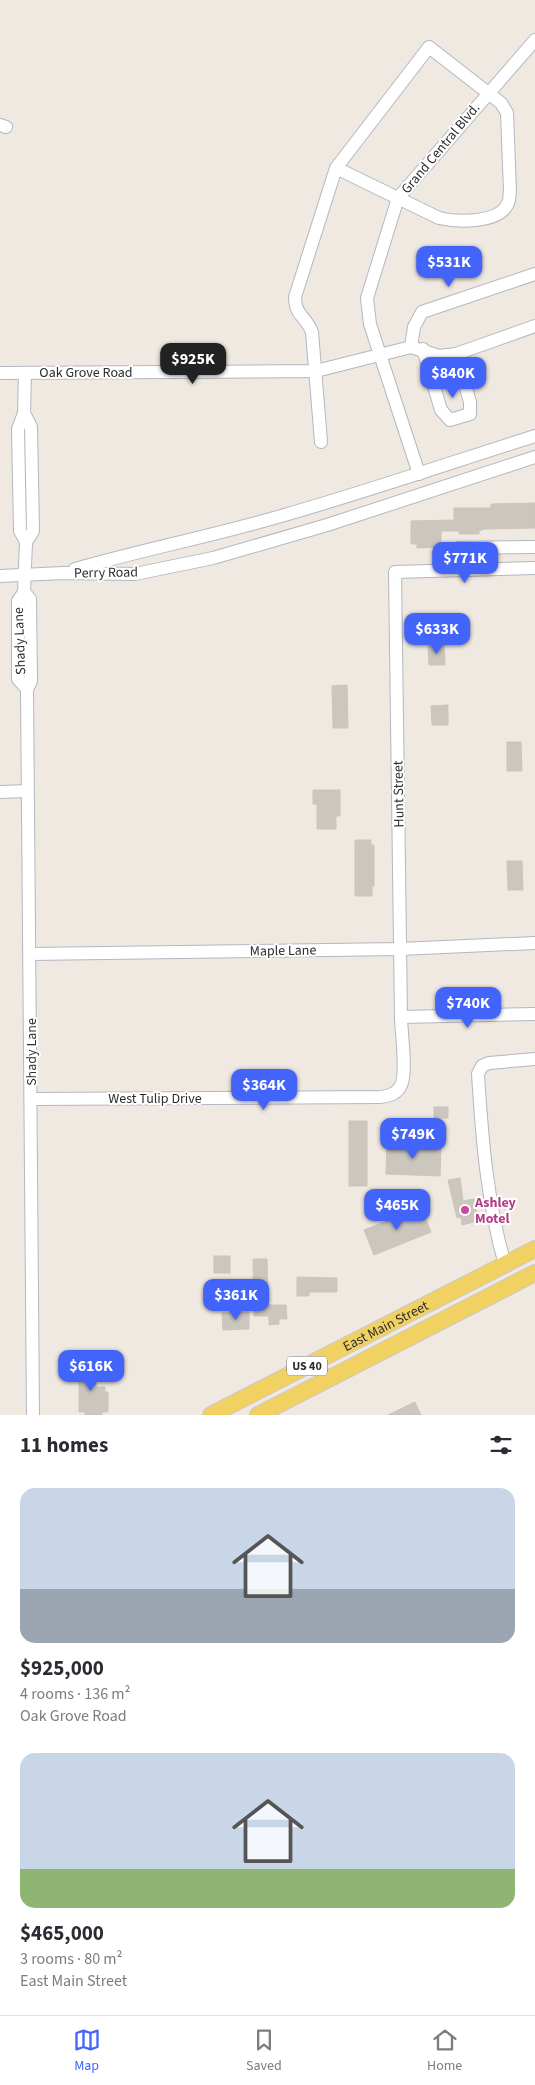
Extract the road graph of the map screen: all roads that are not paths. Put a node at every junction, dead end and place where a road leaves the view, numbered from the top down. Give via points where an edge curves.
1 (535, 40) edge
2 (488, 92) junction
3 (336, 168) junction
4 (398, 198) junction
5 (535, 274) edge
6 (535, 326) edge
7 (417, 348) junction
8 (456, 354) junction
9 (380, 356) junction
10 (316, 371) junction
11 (0, 373) edge
12 (25, 373) junction
13 (535, 436) edge
14 (321, 442) dead end
15 (535, 457) edge
16 (418, 474) junction
17 (535, 547) edge
18 (458, 548) dead end
19 (535, 568) edge
20 (62, 573) junction
21 (0, 576) edge
22 (24, 576) junction
23 (28, 791) junction
24 (0, 792) edge
25 (535, 943) edge
26 (400, 949) junction
27 (30, 954) junction
28 (535, 1014) edge
29 (401, 1017) junction
30 (535, 1059) edge
31 (31, 1099) junction
32 (535, 1249) edge
33 (505, 1265) junction
34 (535, 1273) edge
35 (33, 1415) edge
36 (211, 1415) edge
37 (258, 1415) edge

1 - 2 street, Grand Central Blvd.
2 - 3 street via 429,48
2 - 4 street, Grand Central Blvd.
2 - 4 street via 507,113 508,204 498,215 457,222 438,218
3 - 4 street
3 - 10 street via 295,297 295,307 299,315 308,321 312,332
4 - 9 street, Grand Central Blvd. via 367,298 370,324
5 - 7 street via 422,312 414,327
6 - 8 street
7 - 8 street via 439,356
7 - 8 street via 441,410 450,420 470,414 470,402
7 - 9 street, Oak Grove Road
9 - 10 street, Oak Grove Road
9 - 16 street, Grand Central Blvd.
10 - 12 street, Oak Grove Road
10 - 14 street
11 - 12 street, Oak Grove Road
12 - 22 street, Shady Lane via 24,413 18,429 20,530 26,542
13 - 16 street, Perry Road
15 - 20 street, Perry Road via 327,525 213,558 135,574
16 - 20 street, Perry Road via 211,536 158,546
17 - 18 street
19 - 26 street, Hunt Street via 395,572
20 - 22 street
21 - 22 street
22 - 23 street, Shady Lane via 24,592 30,599
23 - 24 street
23 - 27 street, Shady Lane
25 - 26 street, Maple Lane
26 - 27 street, Maple Lane
26 - 29 street, Hunt Street
27 - 31 street, Shady Lane
28 - 29 street
29 - 31 street, West Tulip Drive via 404,1077 400,1088 389,1096
30 - 33 street via 489,1063 482,1066 478,1074 488,1195
31 - 35 street, Shady Lane
32 - 33 main road, East Main Street / US 40
33 - 36 main road, East Main Street / US 40
34 - 37 main road, East Main Street / US 40

